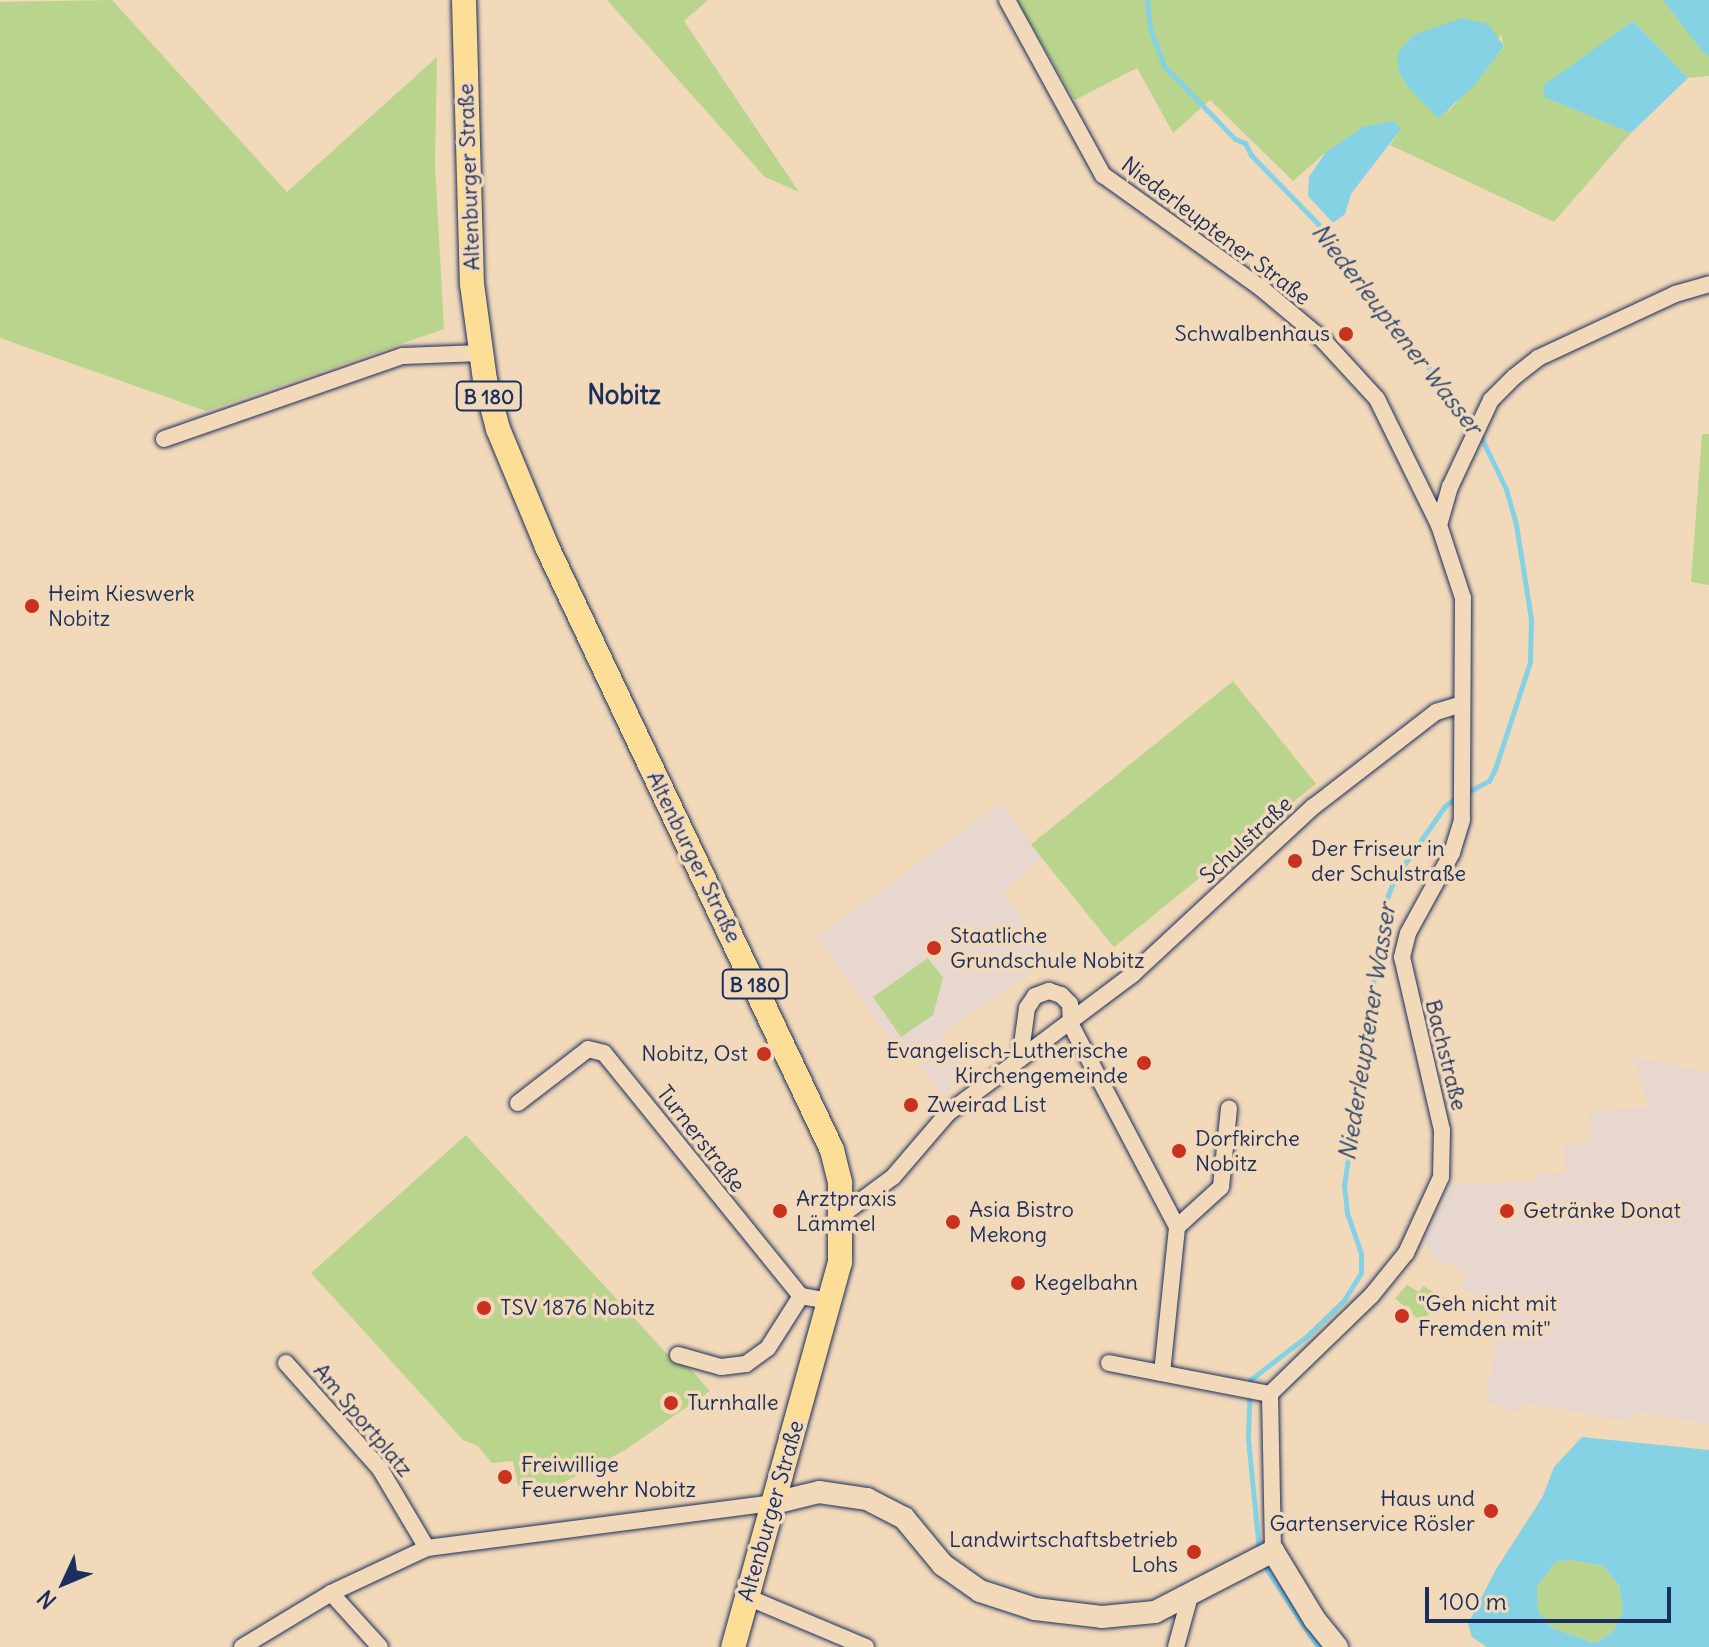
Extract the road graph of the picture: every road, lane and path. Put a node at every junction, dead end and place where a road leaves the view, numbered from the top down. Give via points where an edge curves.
1 (464, 0) edge
2 (1007, 0) edge
3 (1709, 284) edge
4 (481, 353) junction
5 (164, 439) dead end
6 (1439, 525) junction
7 (1462, 704) junction
8 (1071, 1025) junction
9 (1020, 1059) junction
10 (518, 1103) dead end
11 (1229, 1108) dead end
12 (843, 1214) junction
13 (1177, 1227) junction
14 (801, 1296) junction
15 (829, 1301) junction
16 (678, 1355) dead end
17 (286, 1363) dead end
18 (1109, 1363) dead end
19 (1162, 1373) junction
20 (1256, 1391) junction
21 (774, 1503) junction
22 (427, 1548) junction
23 (1265, 1554) junction
24 (331, 1593) junction
25 (1190, 1596) junction
26 (747, 1597) junction
27 (242, 1647) edge
28 (380, 1647) edge
29 (733, 1647) edge
30 (866, 1647) edge
31 (1176, 1647) edge
32 (1337, 1647) edge

1 - 4 main road, Altenburger Straße / B 180 via 472,284
2 - 6 street, Niederleuptener Straße via 1103,175 1261,288 1322,339 1377,399
3 - 6 street via 1675,294 1538,358 1491,400
4 - 5 street via 403,356
4 - 12 main road, Altenburger Straße / B 180 via 498,429 547,547 832,1150
6 - 7 street, Bachstraße via 1463,598
7 - 8 street, Schulstraße via 1436,712 1313,807
7 - 20 street, Bachstraße via 1464,794 1452,853 1408,933 1402,957 1442,1130 1441,1177 1406,1253 1371,1296
8 - 9 street, Schulstraße
8 - 9 street via 1070,1004 1061,995 1049,991 1035,996 1027,1008
8 - 13 street
9 - 12 street, Schulstraße via 948,1113 893,1177
10 - 14 street, Turnerstraße via 576,1057 595,1049 604,1053
11 - 13 street via 1221,1187
12 - 15 main road, Altenburger Straße / B 180 via 840,1262
13 - 19 street
14 - 15 street
14 - 16 street via 768,1348 746,1364 721,1367
15 - 21 main road, Altenburger Straße / B 180
17 - 22 street, Am Sportplatz via 380,1469
18 - 19 street
19 - 20 street
20 - 23 street
21 - 22 street
21 - 25 street via 819,1492 867,1499 904,1518 943,1565 980,1591 1035,1609 1102,1617 1155,1612
21 - 26 main road, Altenburger Straße / B 180
22 - 24 street
23 - 25 street
23 - 32 street
24 - 27 street
24 - 28 street
25 - 31 street
26 - 29 main road, Altenburger Straße / B 180
26 - 30 street

